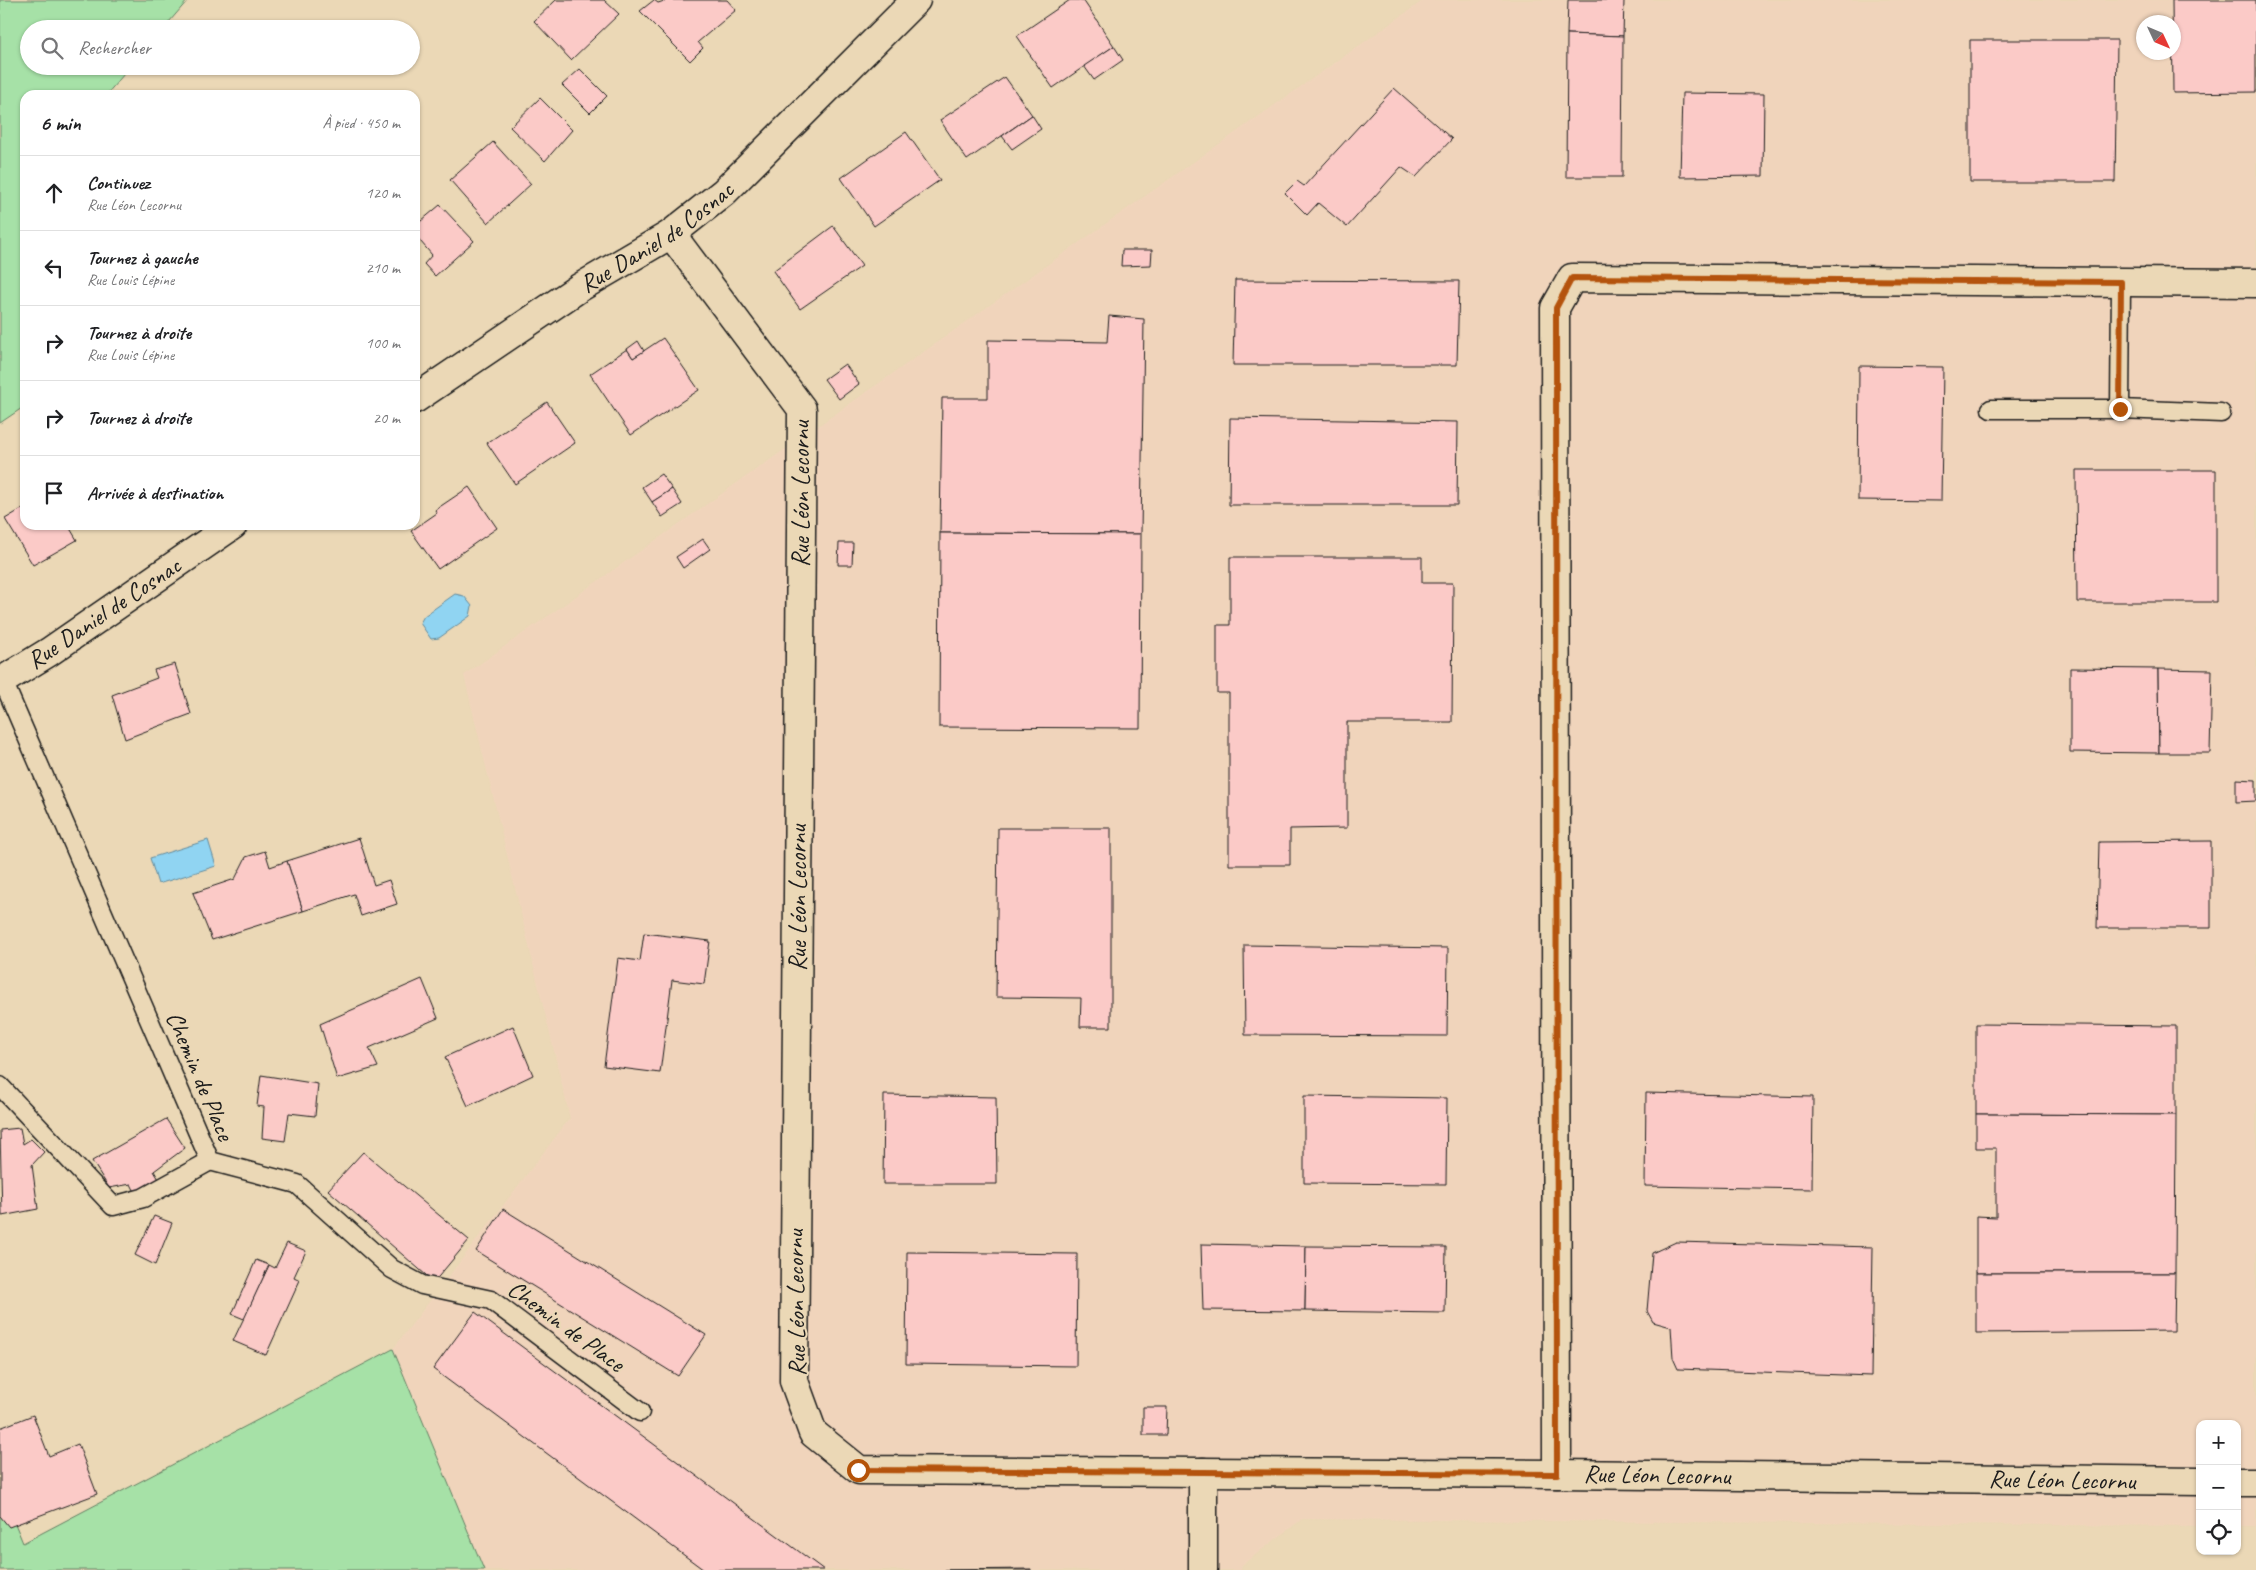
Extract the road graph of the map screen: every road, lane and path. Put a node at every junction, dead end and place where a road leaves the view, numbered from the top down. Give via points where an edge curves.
1 (916, 0) edge
2 (671, 234) junction
3 (2121, 282) junction
4 (2256, 283) edge
5 (420, 396) edge
6 (1991, 409) dead end
7 (2120, 409) junction
8 (2222, 413) dead end
9 (226, 530) edge
10 (1, 682) edge
11 (0, 1086) edge
12 (210, 1161) junction
13 (640, 1412) dead end
14 (1203, 1472) junction
15 (1557, 1474) junction
16 (2196, 1482) edge
17 (2241, 1482) edge
18 (2256, 1482) edge
19 (1203, 1570) edge

1 - 2 street, Rue Daniel de Cosnac via 724,192
2 - 5 street, Rue Daniel de Cosnac via 579,288
2 - 14 street, Rue Léon Lecornu via 802,409 794,1381 813,1433 858,1470
3 - 4 street
3 - 7 lane
3 - 15 street via 1572,278 1556,308
6 - 7 lane
7 - 8 lane
9 - 10 street, Rue Daniel de Cosnac
10 - 12 lane, Chemin de Place
11 - 12 lane via 113,1206 143,1198
12 - 13 lane, Chemin de Place via 296,1184 392,1269 422,1285 491,1300
14 - 15 street, Rue Léon Lecornu
14 - 19 street
15 - 16 street, Rue Léon Lecornu
17 - 18 street

